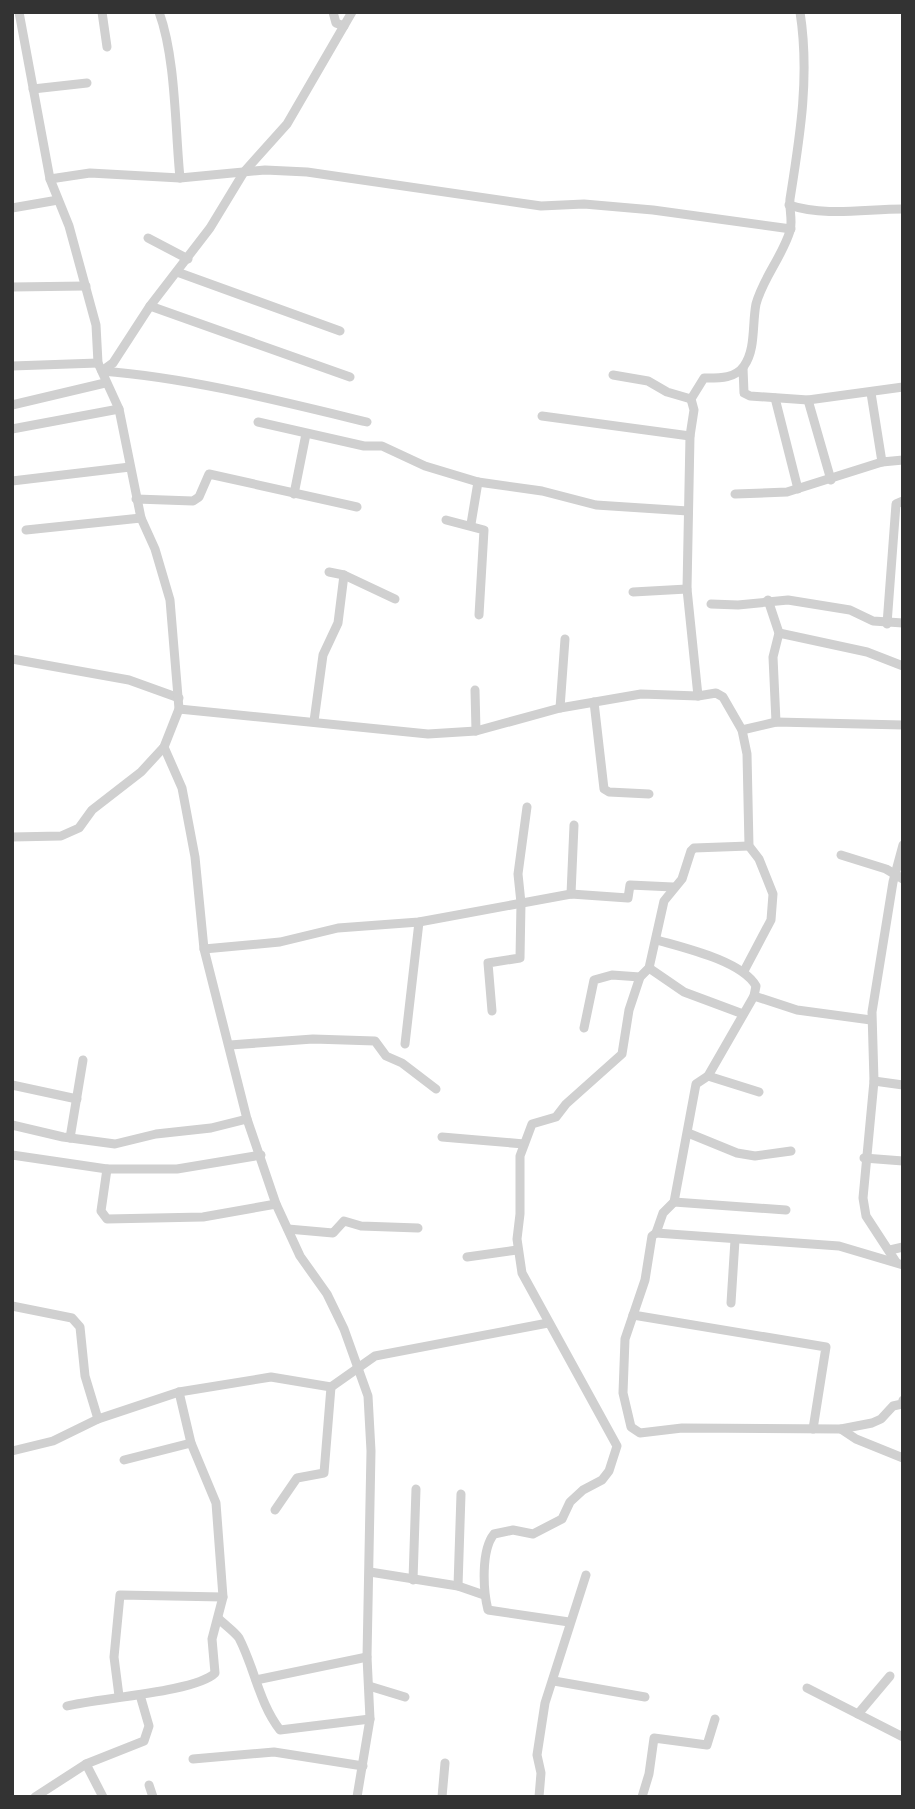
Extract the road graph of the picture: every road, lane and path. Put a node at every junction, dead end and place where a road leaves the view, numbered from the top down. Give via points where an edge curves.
1 (19, 12) edge
2 (102, 12) edge
3 (159, 12) edge
4 (334, 12) edge
5 (352, 12) edge
6 (800, 12) edge
7 (344, 26) junction
8 (107, 47) dead end
9 (87, 83) dead end
10 (33, 89) junction
11 (244, 172) junction
12 (180, 178) junction
13 (50, 179) junction
14 (58, 200) junction
15 (789, 205) junction
16 (12, 208) edge
17 (903, 209) edge
18 (791, 229) junction
19 (148, 239) dead end
20 (188, 259) junction
21 (177, 272) junction
22 (86, 286) junction
23 (12, 287) edge
24 (150, 306) junction
25 (340, 331) dead end
26 (12, 366) edge
27 (100, 367) junction
28 (743, 368) junction
29 (613, 375) dead end
30 (349, 377) dead end
31 (105, 383) junction
32 (903, 387) edge
33 (871, 393) junction
34 (691, 398) junction
35 (775, 398) junction
36 (808, 400) junction
37 (12, 405) edge
38 (119, 409) junction
39 (542, 416) dead end
40 (258, 422) dead end
41 (367, 422) dead end
42 (12, 429) edge
43 (306, 434) junction
44 (690, 436) junction
45 (903, 460) edge
46 (882, 462) junction
47 (130, 467) junction
48 (831, 480) junction
49 (12, 481) edge
50 (478, 482) junction
51 (798, 489) junction
52 (294, 494) junction
53 (735, 494) dead end
54 (136, 499) junction
55 (903, 501) edge
56 (357, 507) dead end
57 (688, 511) junction
58 (141, 518) junction
59 (446, 520) dead end
60 (471, 524) junction
61 (26, 530) dead end
62 (329, 572) dead end
63 (344, 575) junction
64 (687, 589) junction
65 (634, 592) dead end
66 (395, 599) dead end
67 (768, 600) junction
68 (711, 604) dead end
69 (479, 615) dead end
70 (903, 623) edge
71 (887, 624) junction
72 (779, 633) junction
73 (565, 639) dead end
74 (12, 659) edge
75 (903, 666) edge
76 (475, 690) dead end
77 (698, 696) junction
78 (179, 698) junction
79 (594, 702) junction
80 (560, 708) junction
81 (179, 709) junction
82 (314, 721) junction
83 (776, 722) junction
84 (903, 725) edge
85 (742, 730) junction
86 (476, 731) junction
87 (164, 747) junction
88 (649, 794) dead end
89 (527, 807) dead end
90 (574, 825) dead end
91 (12, 837) edge
92 (903, 845) edge
93 (749, 846) junction
94 (841, 855) dead end
95 (899, 877) edge
96 (673, 887) junction
97 (571, 894) junction
98 (522, 903) junction
99 (419, 922) junction
100 (657, 940) junction
101 (204, 949) junction
102 (649, 968) junction
103 (744, 971) junction
104 (640, 977) junction
105 (754, 996) junction
106 (492, 1011) dead end
107 (743, 1014) junction
108 (872, 1020) junction
109 (584, 1028) dead end
110 (405, 1044) dead end
111 (230, 1045) junction
112 (83, 1060) dead end
113 (708, 1076) junction
114 (874, 1081) junction
115 (12, 1085) edge
116 (903, 1085) edge
117 (436, 1089) dead end
118 (759, 1092) dead end
119 (76, 1100) junction
120 (247, 1119) junction
121 (12, 1125) edge
122 (688, 1133) junction
123 (442, 1137) dead end
124 (70, 1138) junction
125 (524, 1144) junction
126 (791, 1151) dead end
127 (12, 1155) edge
128 (261, 1155) junction
129 (864, 1158) junction
130 (903, 1161) edge
131 (107, 1169) junction
132 (674, 1202) junction
133 (276, 1204) junction
134 (786, 1210) dead end
135 (418, 1228) dead end
136 (288, 1229) junction
137 (656, 1233) junction
138 (735, 1240) junction
139 (903, 1247) edge
140 (517, 1250) junction
141 (890, 1250) junction
142 (467, 1257) dead end
143 (899, 1264) edge
144 (731, 1303) dead end
145 (12, 1306) edge
146 (633, 1315) junction
147 (548, 1323) junction
148 (358, 1367) junction
149 (331, 1387) junction
150 (179, 1392) junction
151 (902, 1403) edge
152 (97, 1419) junction
153 (813, 1429) junction
154 (841, 1429) junction
155 (191, 1443) junction
156 (12, 1451) edge
157 (903, 1458) edge
158 (124, 1460) dead end
159 (416, 1489) dead end
160 (461, 1494) dead end
161 (275, 1510) dead end
162 (370, 1572) junction
163 (586, 1575) dead end
164 (413, 1580) junction
165 (458, 1586) junction
166 (485, 1595) junction
167 (223, 1597) junction
168 (219, 1619) junction
169 (569, 1622) junction
170 (368, 1657) junction
171 (890, 1675) dead end
172 (256, 1680) junction
173 (554, 1681) junction
174 (369, 1686) junction
175 (807, 1688) dead end
176 (141, 1695) junction
177 (119, 1696) junction
178 (405, 1697) dead end
179 (645, 1697) dead end
180 (67, 1706) dead end
181 (858, 1714) junction
182 (370, 1719) junction
183 (715, 1719) dead end
184 (903, 1737) edge
185 (192, 1759) dead end
186 (445, 1763) dead end
187 (86, 1764) junction
188 (363, 1766) junction
189 (149, 1785) dead end
190 (35, 1797) edge
191 (103, 1797) edge
192 (153, 1797) edge
193 (357, 1797) edge
194 (442, 1797) edge
195 (539, 1797) edge
196 (642, 1797) edge

1 - 10 street
2 - 8 street
3 - 12 street
4 - 7 street via 337,23
5 - 7 street
6 - 15 street via 805,100
7 - 11 street via 287,124
9 - 10 street
10 - 13 street
11 - 12 street
11 - 18 street via 307,172 541,206 584,204 653,210
11 - 20 street
12 - 13 street via 90,173
13 - 14 street
14 - 16 street
14 - 22 street
15 - 17 street via 844,212
15 - 18 street
18 - 28 street via 762,285 752,324 753,342
19 - 20 street
20 - 21 street
21 - 24 street
21 - 25 street
22 - 23 street
22 - 27 street
24 - 27 street via 113,363
24 - 30 street
26 - 27 street
27 - 31 street
27 - 41 street
28 - 34 street via 728,377 704,378
28 - 35 street via 746,396
29 - 34 street via 648,381
31 - 37 street
31 - 38 street
32 - 33 street
33 - 36 street
33 - 46 street
34 - 44 street
35 - 36 street
35 - 51 street
36 - 48 street
38 - 42 street
38 - 47 street
39 - 44 street
40 - 43 street
43 - 50 street via 373,444
43 - 52 street
44 - 57 street
45 - 46 street
46 - 48 street
47 - 49 street
47 - 54 street
48 - 51 street
50 - 57 street via 596,505
50 - 60 street
51 - 53 street
52 - 54 street via 209,474 193,501
52 - 56 street
54 - 58 street
55 - 71 street via 897,503
57 - 64 street
58 - 61 street
58 - 78 street via 170,600
59 - 60 street
60 - 69 street via 484,530
62 - 63 street
63 - 66 street
63 - 82 street via 338,623 323,654
64 - 65 street
64 - 77 street
67 - 68 street
67 - 71 street via 850,610
67 - 72 street
70 - 71 street
72 - 75 street via 867,652
72 - 83 street via 773,657
73 - 80 street
74 - 78 street via 129,680
76 - 86 street
77 - 79 street via 641,694
77 - 85 street via 716,693 723,697
78 - 81 street
79 - 80 street
79 - 88 street via 604,789
80 - 86 street
81 - 82 street
81 - 87 street
82 - 86 street via 429,734
83 - 84 street
83 - 85 street
85 - 93 street via 747,754
87 - 91 street via 141,772 92,810 79,828 61,836
87 - 101 street via 182,788 195,857
89 - 98 street via 518,874
90 - 97 street
92 - 95 street
93 - 96 street via 694,848 682,879
93 - 103 street via 773,894 771,920
94 - 95 street
95 - 108 street
96 - 97 street via 630,885 628,898
96 - 100 street via 664,901
97 - 98 street
98 - 99 street
98 - 106 street via 520,959 488,964
99 - 101 street via 338,928 280,942
99 - 110 street
100 - 102 street
100 - 103 street
101 - 111 street
102 - 104 street
102 - 107 street via 684,992
103 - 105 street via 756,986
104 - 109 street via 612,975 594,980
104 - 125 street via 622,1054 556,1117 532,1124
105 - 107 street
105 - 108 street via 817,1014
107 - 113 street
108 - 114 street
111 - 117 street via 302,1039 375,1041 386,1056
111 - 120 street
112 - 119 street
113 - 118 street
113 - 122 street via 696,1084
114 - 116 street
114 - 129 street
115 - 119 street
119 - 124 street
120 - 124 street via 115,1144
120 - 128 street
121 - 124 street
122 - 126 street via 737,1153 755,1156
122 - 132 street
123 - 125 street
125 - 140 street
127 - 131 street
128 - 131 street via 177,1169
128 - 133 street
129 - 130 street
129 - 141 street via 866,1216
131 - 133 street via 101,1211 107,1219 202,1217
132 - 134 street
132 - 137 street via 663,1213
133 - 136 street
135 - 136 street via 344,1221 333,1233
136 - 148 street via 300,1256 327,1294
137 - 138 street
137 - 146 street via 647,1250 645,1280
138 - 143 street via 839,1246
138 - 144 street
139 - 141 street
140 - 142 street
140 - 147 street via 522,1273
141 - 143 street
145 - 152 street via 72,1318 80,1327 85,1376
146 - 153 street via 826,1347
146 - 153 street via 625,1339 623,1393 631,1427 640,1433 682,1428
147 - 148 street via 392,1352
147 - 166 street via 617,1446 602,1480 583,1489 562,1519 533,1534 513,1530 494,1534 484,1556
148 - 149 street
148 - 162 street via 368,1396
149 - 150 street via 271,1377
149 - 161 street via 324,1473 298,1478
150 - 152 street
150 - 155 street
151 - 154 street via 872,1423
152 - 156 street via 54,1441
153 - 154 street
154 - 157 street
155 - 158 street
155 - 167 street via 216,1503
159 - 164 street
160 - 165 street
162 - 164 street
162 - 170 street
163 - 169 street
164 - 165 street
165 - 166 street
166 - 169 street via 488,1610
167 - 168 street
167 - 177 street via 120,1595 114,1657
168 - 172 street via 237,1635
168 - 176 street via 212,1639 215,1673 211,1677
169 - 173 street
170 - 172 street
170 - 174 street
171 - 181 street
172 - 182 street via 262,1704 280,1730
173 - 179 street
173 - 195 street via 545,1703 537,1755
174 - 178 street
174 - 182 street
175 - 181 street
176 - 177 street
176 - 187 street via 149,1735
177 - 180 street
181 - 184 street
182 - 188 street
183 - 196 street via 707,1745 654,1738
185 - 188 street via 274,1752
186 - 194 street
187 - 190 street
187 - 191 street
188 - 193 street
189 - 192 street

